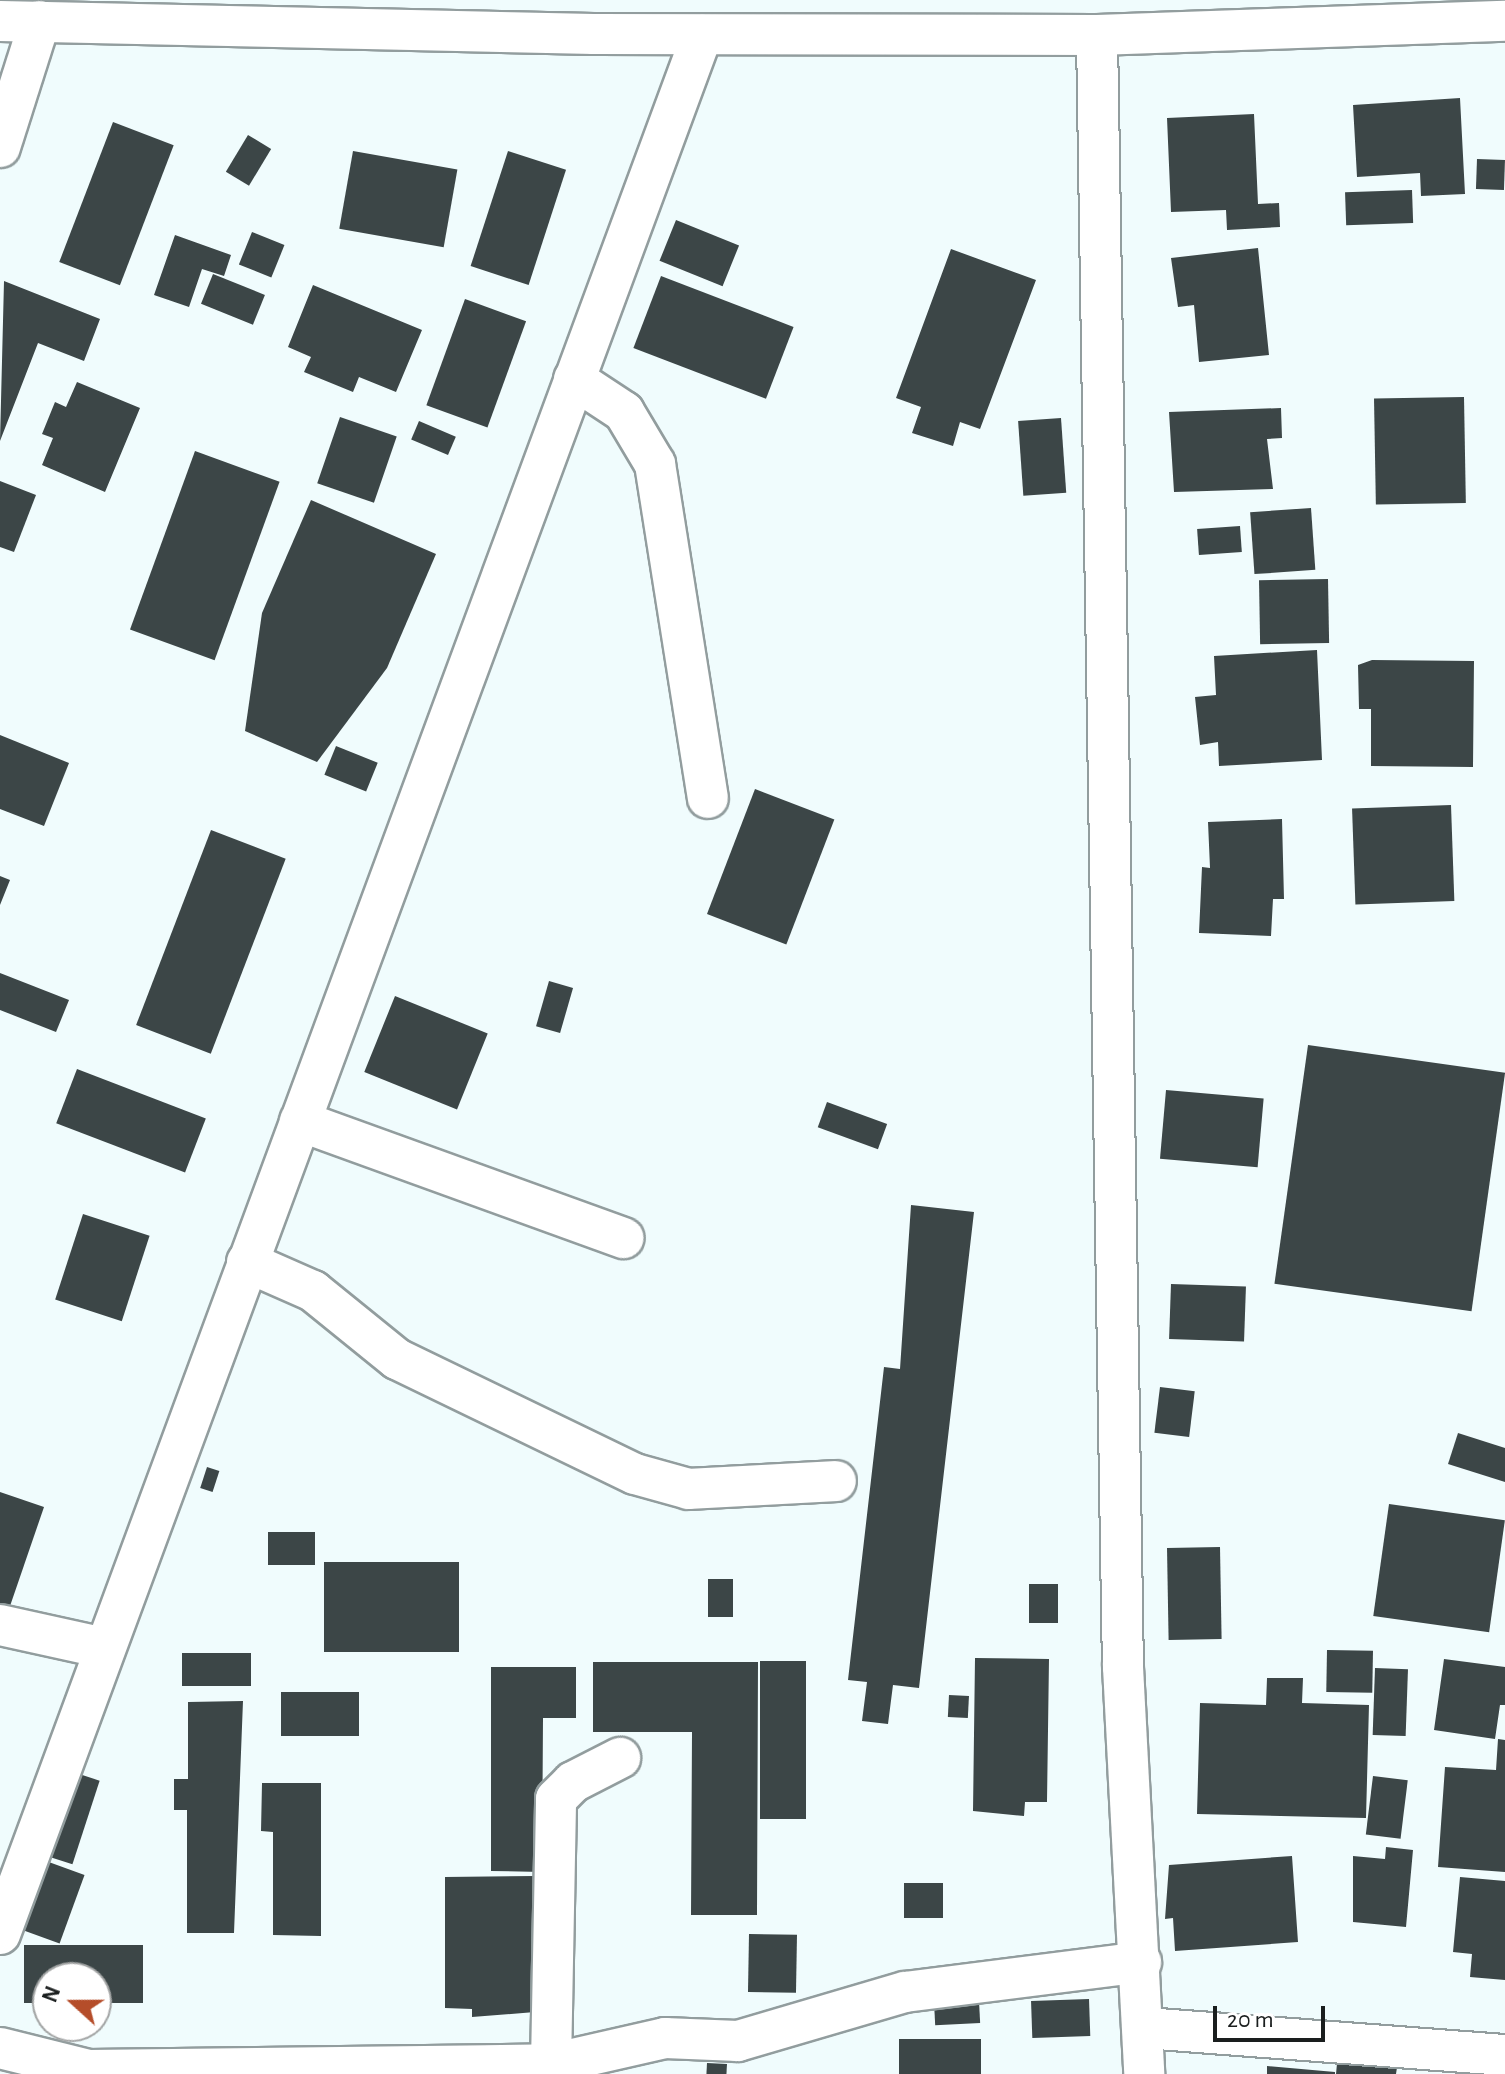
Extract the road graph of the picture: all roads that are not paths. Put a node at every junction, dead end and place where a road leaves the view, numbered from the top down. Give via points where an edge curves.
1 (405, 13) edge
2 (1242, 14) edge
3 (0, 21) edge
4 (40, 21) junction
5 (1505, 21) edge
6 (702, 35) junction
7 (1097, 35) junction
8 (0, 147) edge
9 (574, 379) junction
10 (708, 798) dead end
11 (300, 1121) junction
12 (624, 1238) dead end
13 (247, 1262) junction
14 (836, 1481) dead end
15 (0, 1625) edge
16 (105, 1648) junction
17 (620, 1758) dead end
18 (0, 1934) edge
19 (1141, 1962) junction
20 (1145, 2028) junction
21 (0, 2048) edge
22 (1505, 2055) edge
23 (551, 2064) junction
24 (1144, 2074) edge

1 - 4 street
1 - 6 street
2 - 5 street
2 - 7 street
3 - 4 street
4 - 8 street
6 - 7 street
6 - 9 street
7 - 19 street via 1123,1667
9 - 10 street via 624,412 655,464
9 - 11 street
11 - 12 street
11 - 13 street
13 - 14 street via 313,1291 397,1359 635,1474 689,1489
13 - 16 street
15 - 16 street
16 - 18 street
17 - 23 street via 573,1782 556,1799
19 - 20 street
19 - 23 street via 905,1992 738,2041 665,2038
20 - 22 street
20 - 24 street
21 - 23 street via 89,2070

